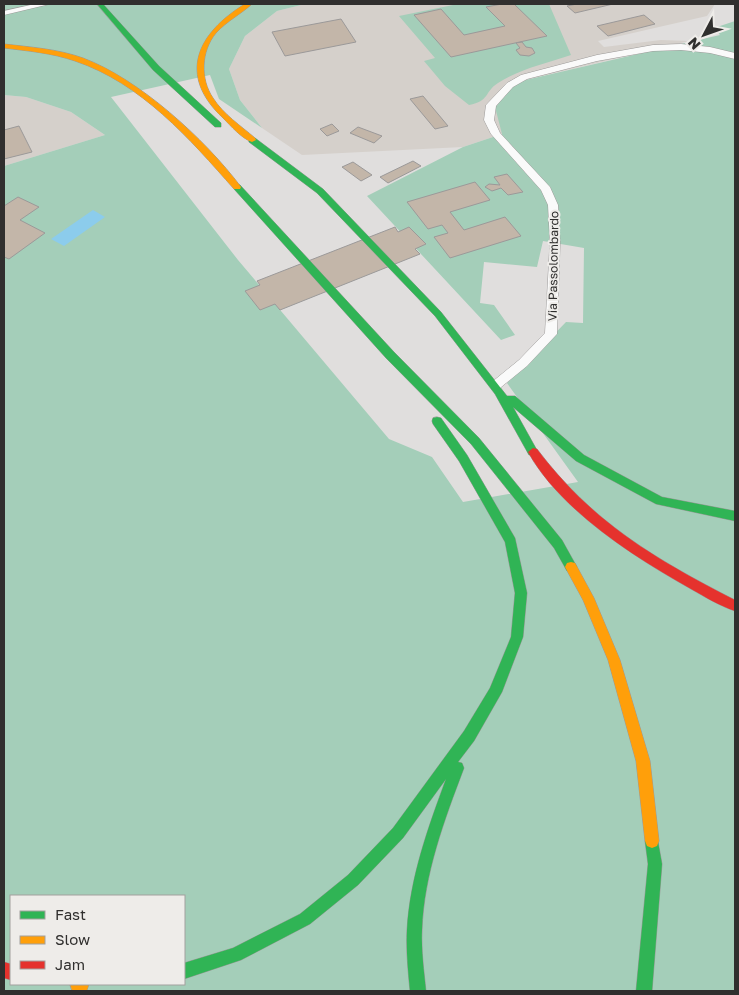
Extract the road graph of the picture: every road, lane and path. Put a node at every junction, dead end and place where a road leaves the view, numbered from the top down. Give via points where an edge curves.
1 (46, 4) edge
2 (100, 4) edge
3 (249, 4) edge
4 (4, 13) edge
5 (4, 46) edge
6 (735, 56) edge
7 (150, 87) dead end
8 (196, 141) junction
9 (316, 187) junction
10 (390, 355) junction
11 (496, 385) junction
12 (735, 516) edge
13 (735, 606) edge
14 (469, 736) junction
15 (185, 971) edge
16 (418, 991) edge
17 (644, 991) edge

1 - 4 lane
2 - 9 highway via 184,97 219,125
3 - 9 highway via 231,14 206,40 200,70 203,88 228,120
5 - 8 highway via 79,60 112,75 147,99
6 - 11 lane, Via Passolombardo via 681,47 653,48 597,58 524,77 510,85 492,106 489,120 496,134 550,197 555,243 551,334
7 - 8 highway
8 - 10 highway
9 - 11 highway via 428,302
10 - 14 highway via 463,458 511,541 521,593 517,637 495,692
10 - 17 highway via 475,441 558,544 588,598 614,660 643,761 655,864
11 - 12 highway via 580,458 660,501
11 - 13 highway via 532,452 572,498 610,531 662,566
14 - 15 highway via 398,833 353,880 305,919 236,955
14 - 16 highway via 420,877 414,925

